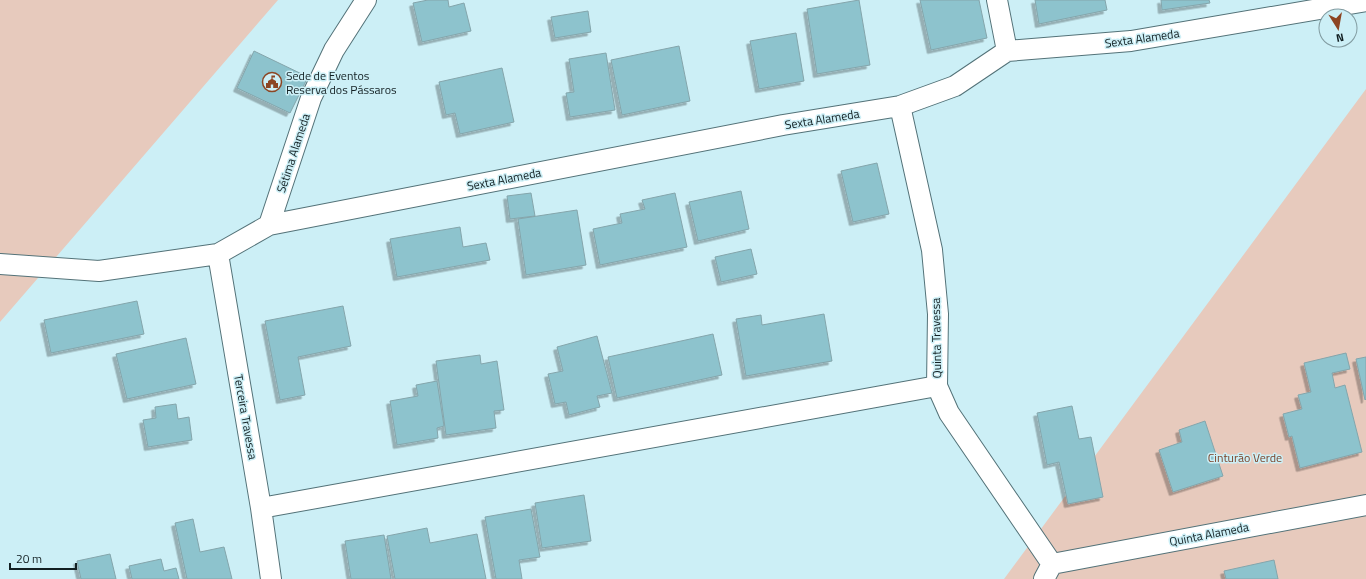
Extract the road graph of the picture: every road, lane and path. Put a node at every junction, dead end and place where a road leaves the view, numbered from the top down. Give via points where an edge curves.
1 (366, 0) edge
2 (997, 0) edge
3 (1366, 1) edge
4 (1007, 51) junction
5 (900, 106) junction
6 (269, 225) junction
7 (218, 254) junction
8 (0, 264) edge
9 (937, 386) junction
10 (1366, 505) edge
11 (261, 508) junction
12 (1048, 571) edge
13 (271, 579) edge

1 - 6 street, Sétima Alameda via 334,50 311,98
2 - 4 street
3 - 4 street, Sexta Alameda via 1131,41
4 - 5 street, Sexta Alameda via 955,86
5 - 6 street, Sexta Alameda via 784,125
5 - 9 street, Quinta Travessa via 932,250 938,314
6 - 7 street, Sexta Alameda
7 - 8 street via 99,271
7 - 11 street, Terceira Travessa
9 - 11 street
9 - 12 street, Quinta Travessa via 950,413
10 - 12 street, Quinta Alameda
11 - 13 street, Terceira Travessa

